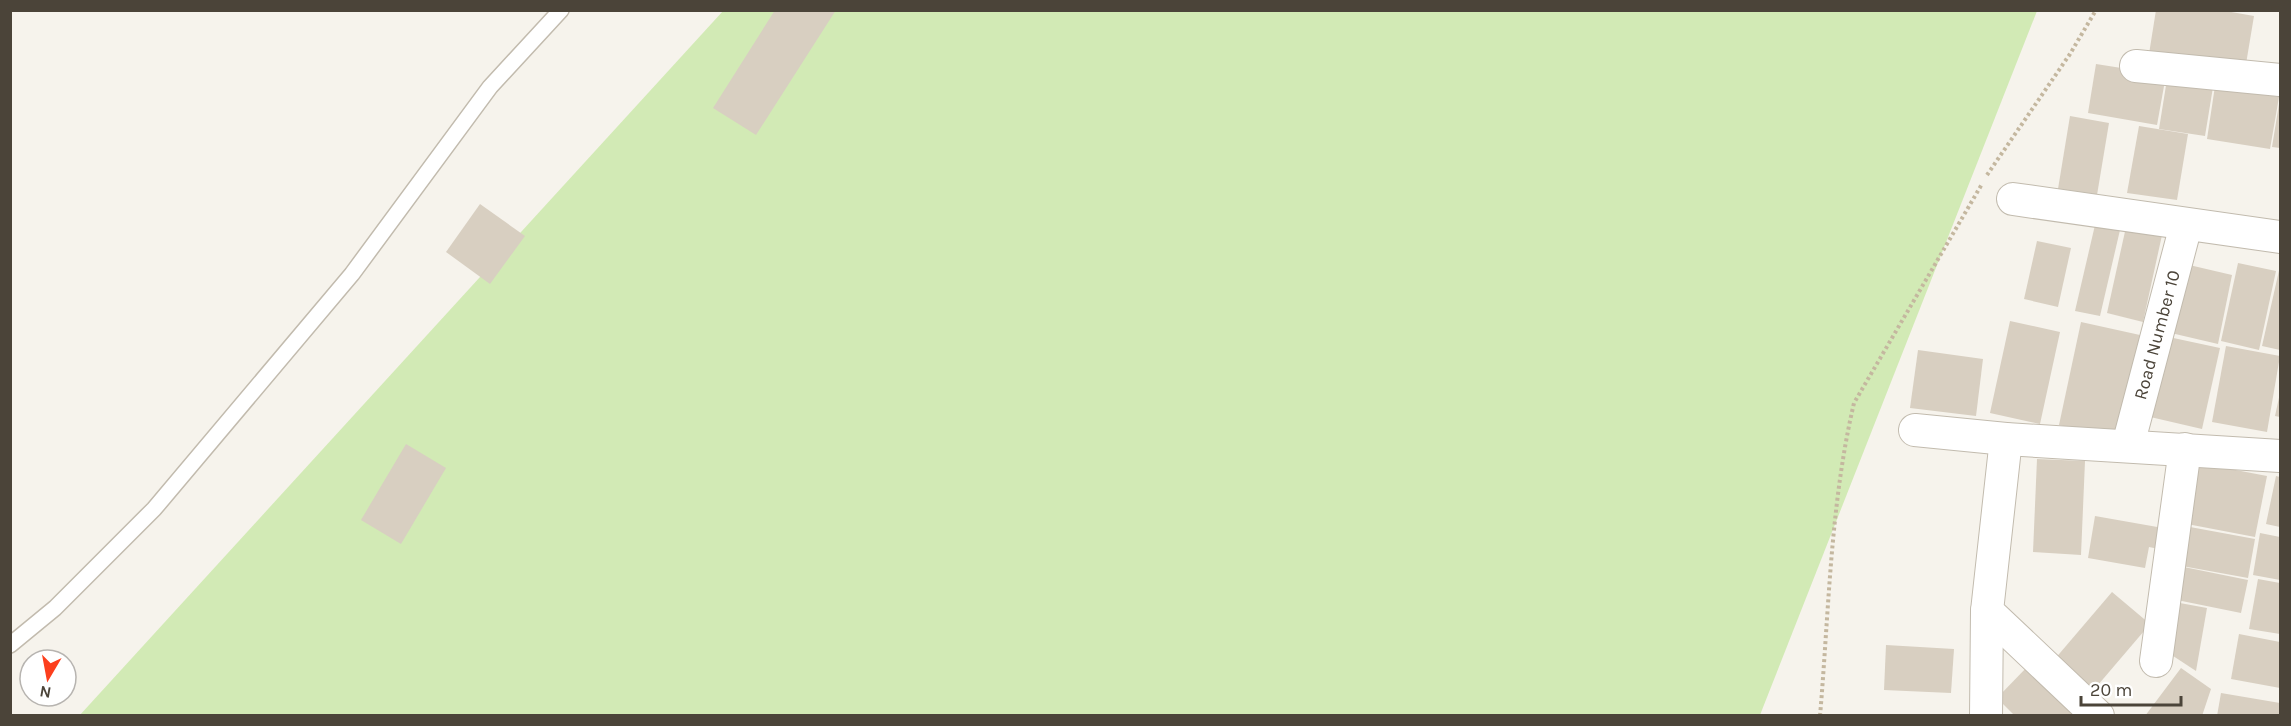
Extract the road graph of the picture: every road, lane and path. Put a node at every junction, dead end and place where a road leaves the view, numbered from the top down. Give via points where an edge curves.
1 (561, 10) edge
2 (2096, 10) edge
3 (2136, 66) dead end
4 (2280, 80) edge
5 (2013, 199) dead end
6 (2186, 225) junction
7 (2280, 237) edge
8 (1915, 430) dead end
9 (2006, 439) junction
10 (2128, 445) junction
11 (2184, 449) junction
12 (2280, 456) edge
13 (1987, 611) junction
14 (10, 645) edge
15 (2156, 661) dead end
16 (1820, 716) edge
17 (1986, 716) edge
18 (2098, 716) edge

1 - 14 lane via 490,87 352,274 154,510 55,608
2 - 16 path via 1971,200 1854,403 1839,487
3 - 4 street
5 - 6 street
6 - 7 street
6 - 10 street, Road Number 10
8 - 9 street
9 - 10 street
9 - 13 street
10 - 11 street
11 - 12 street
11 - 15 street
13 - 17 street
13 - 18 street

